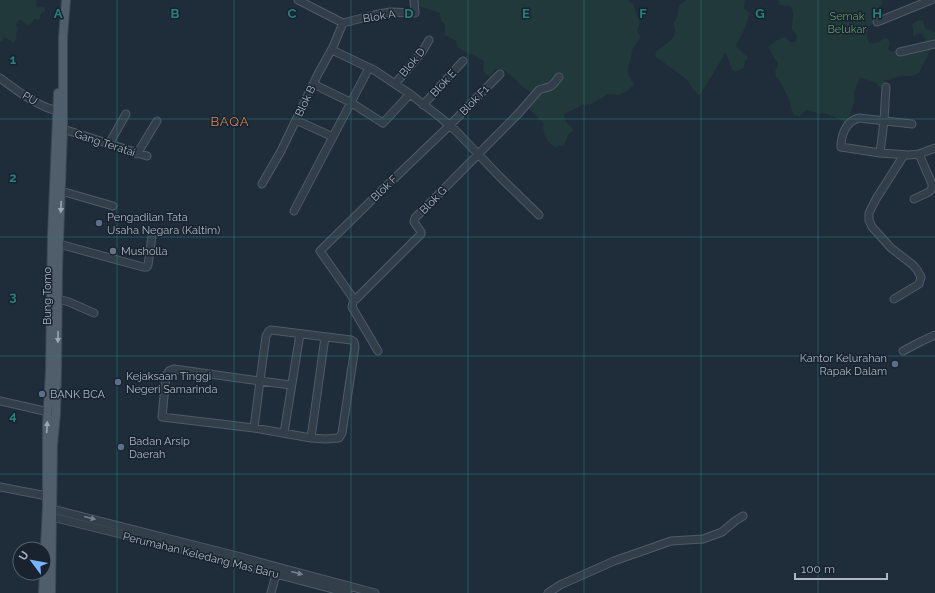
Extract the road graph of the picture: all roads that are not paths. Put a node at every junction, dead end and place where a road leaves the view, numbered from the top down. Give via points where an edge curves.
1 (61, 0) edge
2 (66, 0) edge
3 (298, 0) edge
4 (414, 0) edge
5 (930, 0) edge
6 (877, 22) dead end
7 (343, 23) junction
8 (429, 40) dead end
9 (935, 44) edge
10 (331, 51) junction
11 (900, 52) dead end
12 (463, 61) dead end
13 (369, 68) junction
14 (500, 74) dead end
15 (559, 77) dead end
16 (0, 78) edge
17 (313, 84) junction
18 (395, 84) junction
19 (886, 87) dead end
20 (410, 94) junction
21 (350, 102) junction
22 (423, 105) junction
23 (60, 112) junction
24 (126, 114) dead end
25 (296, 120) junction
26 (157, 121) dead end
27 (884, 121) junction
28 (912, 124) dead end
29 (449, 126) junction
30 (63, 129) junction
31 (332, 137) junction
32 (109, 144) junction
33 (935, 148) edge
34 (880, 153) junction
35 (137, 154) junction
36 (478, 154) junction
37 (919, 154) junction
38 (904, 155) junction
39 (147, 156) dead end
40 (262, 184) dead end
41 (61, 191) junction
42 (914, 199) dead end
43 (112, 206) dead end
44 (294, 210) dead end
45 (539, 215) dead end
46 (152, 236) dead end
47 (59, 244) junction
48 (55, 267) junction
49 (355, 298) junction
50 (58, 299) junction
51 (894, 299) dead end
52 (94, 313) dead end
53 (300, 334) junction
54 (935, 335) edge
55 (326, 337) junction
56 (378, 351) dead end
57 (903, 351) dead end
58 (260, 381) junction
59 (292, 385) junction
60 (0, 401) edge
61 (52, 413) junction
62 (254, 428) junction
63 (284, 433) junction
64 (311, 438) junction
65 (0, 487) edge
66 (50, 496) junction
67 (50, 512) junction
68 (743, 516) dead end
69 (47, 541) edge
70 (269, 569) junction
71 (276, 574) junction
72 (44, 581) edge
73 (43, 593) edge
74 (51, 593) edge
75 (271, 593) edge
76 (348, 593) edge
77 (375, 593) edge
78 (548, 593) edge

1 - 23 main road, Bung Tomo
2 - 23 main road, Bung Tomo
3 - 7 street
4 - 7 street, Blok A via 415,12 390,12
5 - 6 street
7 - 10 street, Blok B
8 - 18 street, Blok D
9 - 11 street
10 - 13 street
10 - 17 street, Blok B
12 - 22 street, Blok E
13 - 18 street
13 - 21 street
14 - 29 street, Blok F1
15 - 36 street via 549,87 539,90
16 - 23 street, PU via 50,110
17 - 21 street
17 - 25 street, Blok B
18 - 20 street
19 - 27 street
20 - 21 street via 383,123
20 - 22 street
21 - 31 street
22 - 29 street
23 - 30 main road, Bung Tomo
23 - 48 main road, Bung Tomo via 52,235
24 - 32 street
25 - 31 street
25 - 40 street, Blok B
26 - 35 street
27 - 28 street
27 - 34 street
27 - 34 street via 855,119 844,131 841,145
29 - 36 street
29 - 49 street, Blok F via 320,251
30 - 32 street, Gang Teratai
30 - 41 main road, Bung Tomo
31 - 44 street
32 - 35 street, Gang Teratai
33 - 37 street
34 - 38 street
35 - 39 street, Gang Teratai
36 - 45 street
36 - 49 street, Blok G via 415,218 414,222 421,234
37 - 38 street
37 - 42 street via 932,188
38 - 51 street via 869,213 872,227 891,248 920,273 918,284
41 - 43 street
41 -> 47 main road, Bung Tomo
46 - 47 street via 146,267
47 - 48 main road, Bung Tomo
48 - 50 main road, Bung Tomo
48 - 61 main road, Bung Tomo via 50,371
49 - 56 street via 352,307
50 - 52 street
50 -> 61 main road, Bung Tomo
53 - 55 street
53 - 58 street via 272,330 267,334
53 - 59 street
54 - 57 street
55 - 64 street
55 - 64 street via 351,340 355,347 341,436
58 - 59 street
58 - 62 street
58 - 62 street via 174,369 166,376 162,417
59 - 63 street
60 - 61 street
61 - 66 main road, Bung Tomo
62 - 63 street
63 - 64 street
65 - 66 street
66 - 67 main road, Bung Tomo
67 - 69 main road, Bung Tomo
67 - 70 street via 241,557
67 - 74 main road, Bung Tomo
68 - 78 street via 722,532 703,539 671,541 621,558 560,585
70 - 71 street, Perumahan Keledang Mas Baru
70 -> 77 street
71 - 75 street
71 - 76 street, Perumahan Keledang Mas Baru
72 - 73 main road

